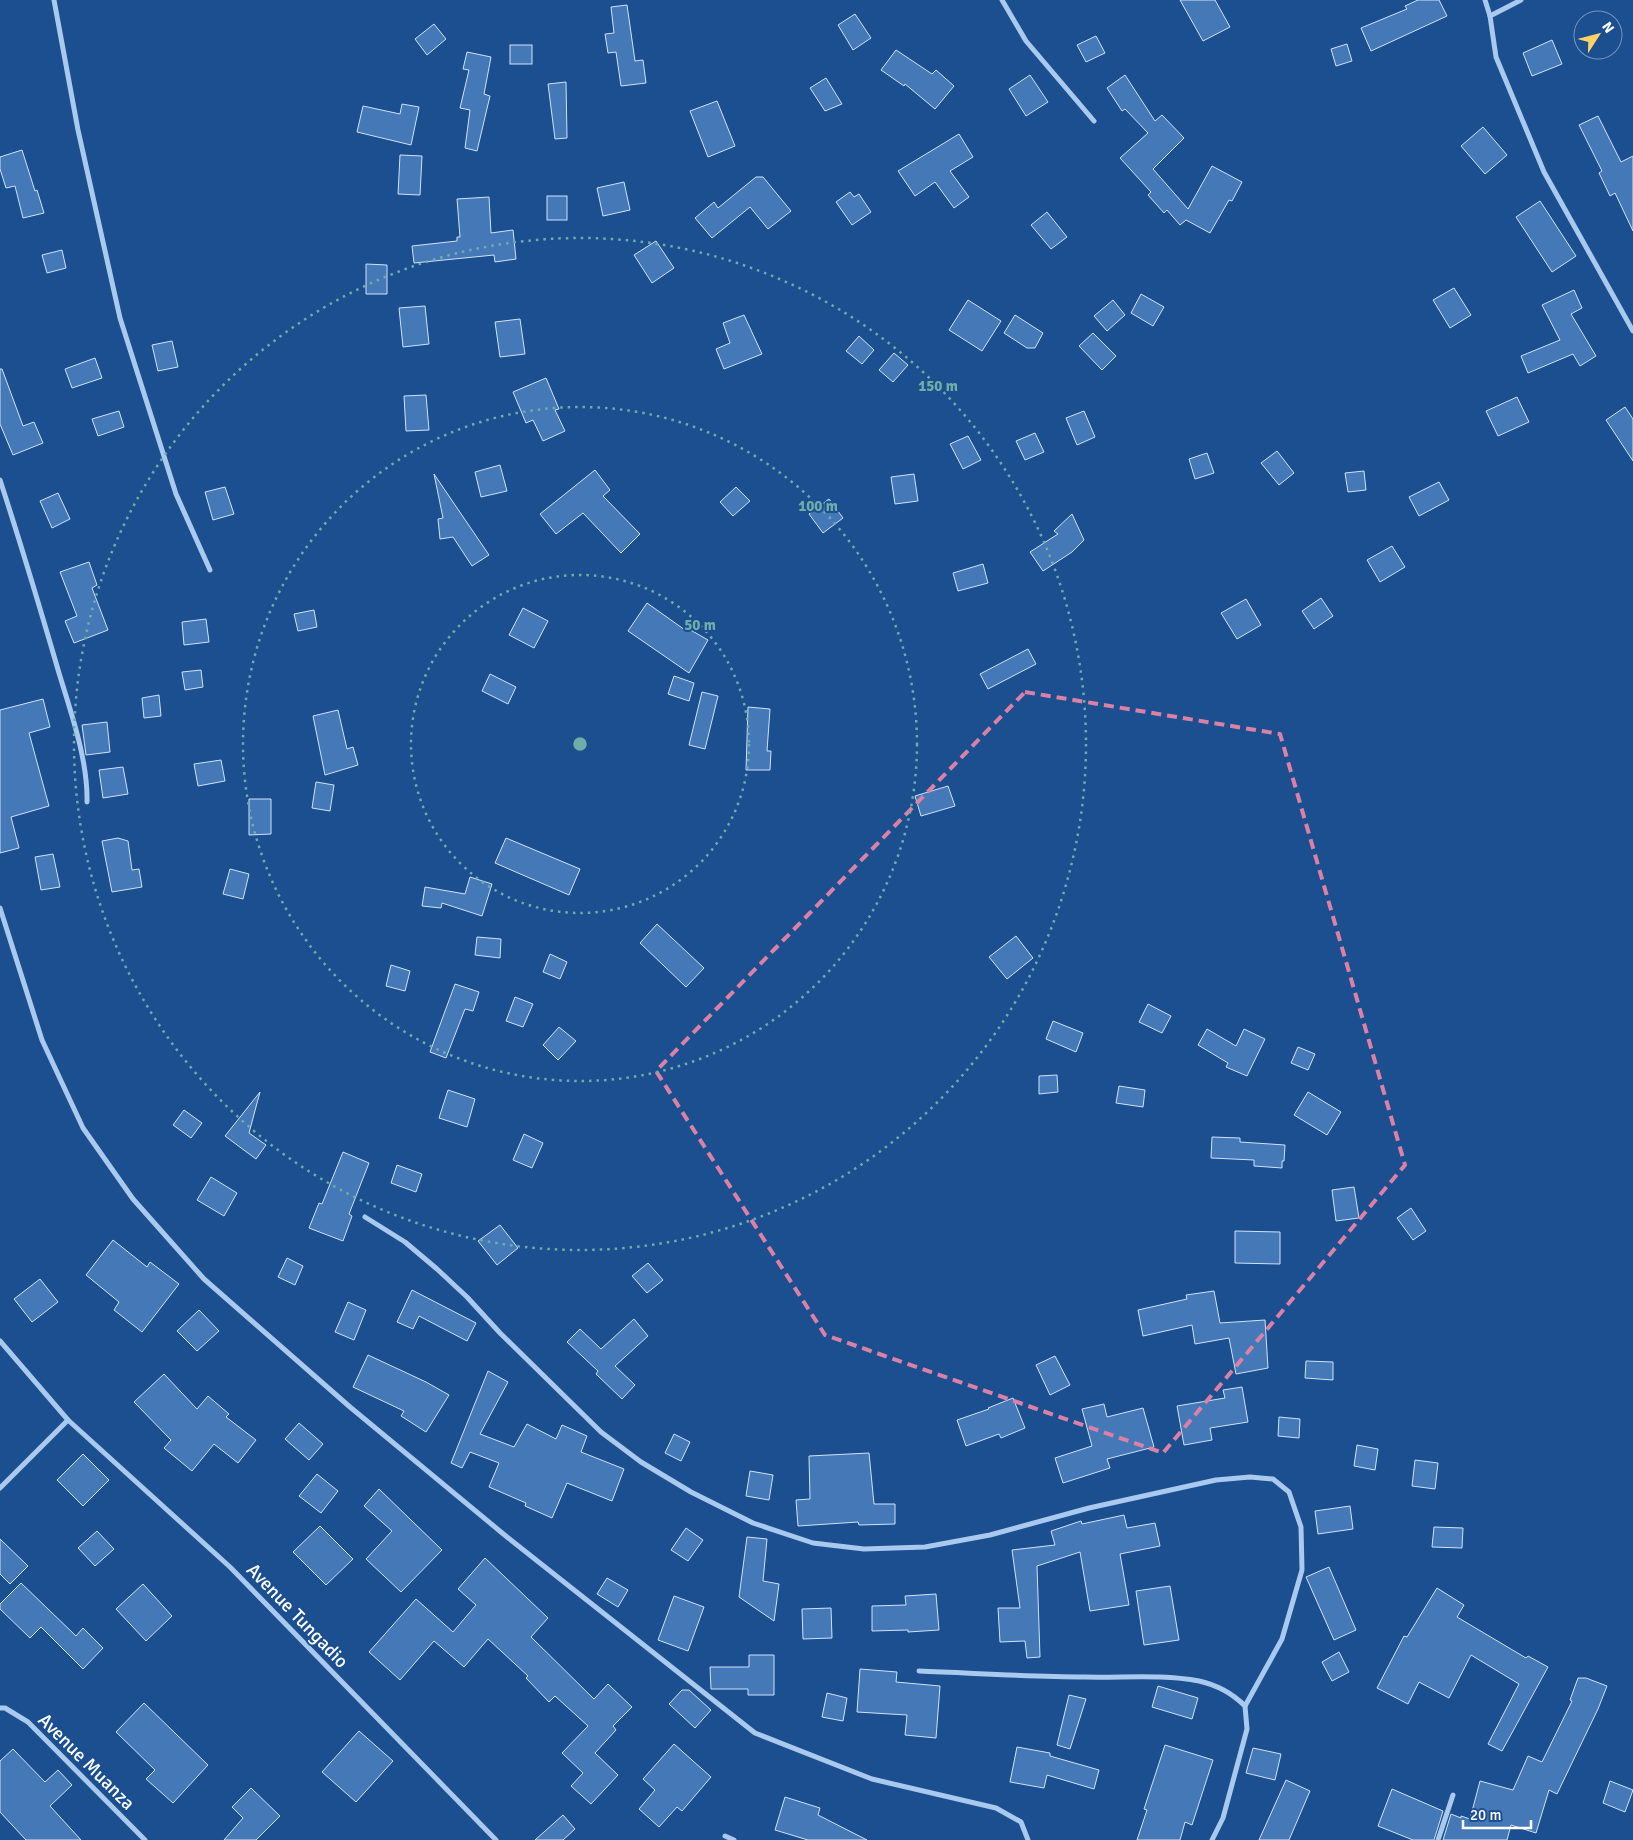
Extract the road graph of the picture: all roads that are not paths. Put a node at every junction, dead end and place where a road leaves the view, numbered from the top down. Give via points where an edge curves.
1 (54, 0) edge
2 (1002, 0) edge
3 (1485, 0) edge
4 (1521, 0) edge
5 (1490, 16) junction
6 (1094, 120) dead end
7 (1633, 331) edge
8 (0, 480) edge
9 (210, 570) dead end
10 (88, 802) dead end
11 (0, 908) edge
12 (365, 1217) dead end
13 (0, 1341) edge
14 (68, 1420) junction
15 (0, 1488) edge
16 (919, 1671) dead end
17 (1245, 1706) junction
18 (3, 1708) edge
19 (1452, 1796) dead end
20 (725, 1836) dead end
21 (145, 1840) edge
22 (496, 1840) edge
23 (734, 1840) edge
24 (1028, 1840) edge
25 (1212, 1840) edge
26 (1438, 1840) edge

1 - 9 street via 78,130 120,318 176,494
2 - 6 street via 1026,41
3 - 5 street
4 - 5 street
5 - 7 street via 1496,57 1544,172
8 - 10 street via 72,720 87,783
11 - 24 street via 42,1040 83,1128 133,1199 204,1280 507,1537 755,1733 872,1779 996,1808 1021,1822
12 - 17 street via 405,1242 437,1269 601,1432 634,1457 691,1492 753,1523 813,1543 864,1549 925,1546 990,1535 1089,1508 1216,1480 1273,1479 1289,1492 1301,1527 1302,1570 1282,1639
13 - 14 street, Avenue Tungadio
14 - 15 street
14 - 22 street, Avenue Tungadio via 230,1567
16 - 17 street via 1200,1681 1220,1687
17 - 25 street via 1247,1729 1223,1818
18 - 21 street, Avenue Muanza via 28,1722
19 - 26 street
20 - 23 street

